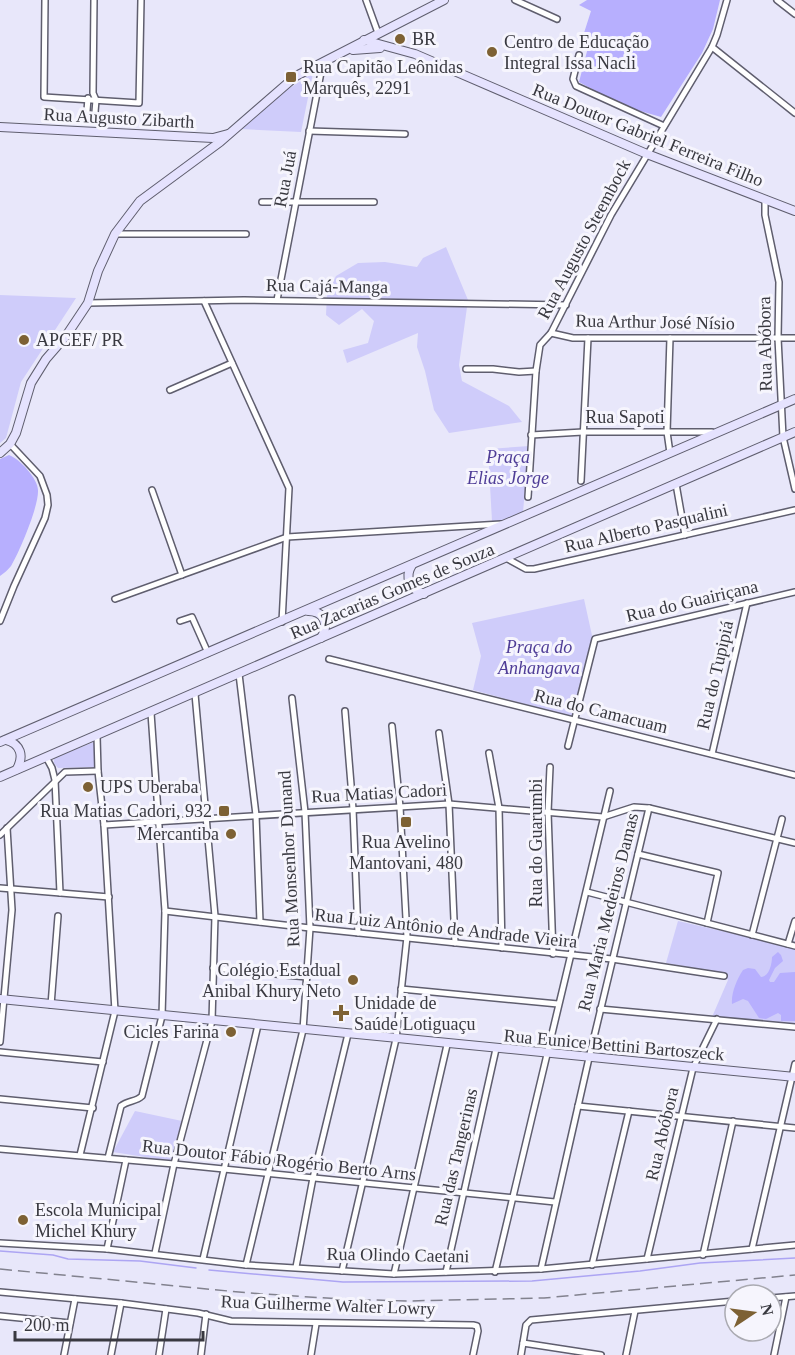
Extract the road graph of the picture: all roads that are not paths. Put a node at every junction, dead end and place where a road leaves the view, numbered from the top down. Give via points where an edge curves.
1 (45, 0) edge
2 (94, 0) edge
3 (141, 0) edge
4 (366, 0) edge
5 (444, 0) edge
6 (515, 0) edge
7 (727, 0) edge
8 (777, 0) edge
9 (795, 14) edge
10 (557, 19) dead end
11 (380, 32) junction
12 (364, 40) junction
13 (712, 47) junction
14 (390, 48) junction
15 (341, 54) junction
16 (579, 55) dead end
17 (323, 62) junction
18 (93, 93) junction
19 (88, 99) junction
20 (96, 100) junction
21 (87, 111) dead end
22 (95, 111) dead end
23 (795, 113) edge
24 (664, 126) junction
25 (0, 127) edge
26 (234, 130) junction
27 (309, 131) junction
28 (405, 134) dead end
29 (647, 154) junction
30 (765, 199) junction
31 (262, 202) dead end
32 (296, 202) junction
33 (374, 202) dead end
34 (795, 211) edge
35 (116, 234) junction
36 (246, 234) dead end
37 (277, 300) junction
38 (204, 301) junction
39 (88, 303) junction
40 (566, 305) junction
41 (551, 333) junction
42 (588, 338) junction
43 (670, 338) junction
44 (778, 338) junction
45 (795, 338) edge
46 (232, 363) junction
47 (466, 369) dead end
48 (536, 371) junction
49 (170, 390) dead end
50 (795, 399) edge
51 (780, 405) junction
52 (583, 432) junction
53 (667, 432) junction
54 (719, 432) junction
55 (795, 432) edge
56 (531, 435) junction
57 (783, 437) junction
58 (10, 444) junction
59 (0, 453) edge
60 (670, 453) junction
61 (581, 481) dead end
62 (676, 483) junction
63 (795, 489) edge
64 (152, 490) dead end
65 (528, 497) dead end
66 (795, 510) edge
67 (508, 524) junction
68 (468, 526) junction
69 (685, 535) junction
70 (287, 537) junction
71 (474, 538) junction
72 (506, 558) junction
73 (412, 565) junction
74 (182, 575) junction
75 (795, 592) edge
76 (424, 594) junction
77 (115, 599) dead end
78 (747, 603) junction
79 (307, 611) junction
80 (0, 621) edge
81 (180, 621) dead end
82 (282, 622) junction
83 (321, 638) junction
84 (208, 653) junction
85 (329, 659) dead end
86 (239, 674) junction
87 (195, 694) junction
88 (292, 698) dead end
89 (345, 711) dead end
90 (151, 713) junction
91 (574, 720) junction
92 (392, 726) dead end
93 (440, 733) dead end
94 (97, 736) junction
95 (3, 741) edge
96 (568, 746) dead end
97 (489, 753) dead end
98 (712, 754) junction
99 (46, 757) junction
100 (550, 767) dead end
101 (52, 768) junction
102 (16, 770) junction
103 (98, 771) junction
104 (64, 772) junction
105 (795, 773) edge
106 (0, 777) edge
107 (55, 780) junction
108 (610, 791) dead end
109 (449, 804) junction
110 (400, 807) junction
111 (499, 808) junction
112 (649, 808) junction
113 (353, 809) junction
114 (305, 812) junction
115 (548, 812) junction
116 (256, 815) junction
117 (603, 817) junction
118 (207, 818) junction
119 (782, 819) dead end
120 (159, 820) junction
121 (104, 825) junction
122 (7, 828) junction
123 (0, 835) edge
124 (777, 839) junction
125 (795, 843) edge
126 (638, 854) junction
127 (0, 888) edge
128 (11, 889) junction
129 (587, 892) junction
130 (60, 893) junction
131 (109, 897) junction
132 (626, 902) junction
133 (165, 911) junction
134 (58, 916) dead end
135 (215, 916) junction
136 (795, 921) edge
137 (260, 922) junction
138 (706, 923) junction
139 (310, 928) junction
140 (358, 933) junction
141 (752, 935) junction
142 (407, 937) junction
143 (455, 942) junction
144 (792, 945) edge
145 (501, 948) junction
146 (553, 954) junction
147 (572, 956) junction
148 (612, 959) junction
149 (213, 968) junction
150 (724, 976) dead end
151 (307, 977) junction
152 (401, 989) junction
153 (2, 1000) edge
154 (558, 1004) junction
155 (51, 1005) junction
156 (600, 1009) junction
157 (115, 1011) junction
158 (162, 1016) junction
159 (717, 1019) junction
160 (212, 1021) junction
161 (258, 1025) junction
162 (795, 1027) edge
163 (303, 1030) junction
164 (348, 1034) junction
165 (396, 1039) junction
166 (0, 1042) edge
167 (447, 1045) junction
168 (496, 1049) junction
169 (0, 1052) edge
170 (546, 1054) junction
171 (589, 1058) junction
172 (103, 1062) junction
173 (795, 1064) edge
174 (693, 1068) junction
175 (794, 1077) edge
176 (0, 1099) edge
177 (578, 1106) junction
178 (93, 1108) junction
179 (629, 1111) junction
180 (681, 1116) junction
181 (733, 1121) junction
182 (780, 1126) junction
183 (795, 1128) edge
184 (0, 1149) edge
185 (80, 1155) junction
186 (108, 1158) junction
187 (126, 1160) junction
188 (174, 1164) junction
189 (224, 1170) junction
190 (269, 1174) junction
191 (313, 1178) junction
192 (362, 1184) junction
193 (413, 1189) junction
194 (463, 1193) junction
195 (512, 1197) junction
196 (555, 1202) junction
197 (0, 1243) edge
198 (795, 1245) edge
199 (752, 1248) junction
200 (107, 1249) junction
201 (154, 1253) junction
202 (703, 1255) junction
203 (204, 1259) junction
204 (647, 1259) junction
205 (246, 1265) junction
206 (592, 1265) junction
207 (296, 1267) junction
208 (541, 1269) junction
209 (342, 1271) junction
210 (446, 1272) junction
211 (495, 1272) junction
212 (394, 1274) junction
213 (0, 1292) edge
214 (795, 1296) edge
215 (783, 1297) edge
216 (786, 1297) junction
217 (75, 1299) junction
218 (723, 1302) edge
219 (121, 1303) junction
220 (166, 1309) junction
221 (634, 1311) junction
222 (206, 1314) junction
223 (0, 1316) edge
224 (70, 1323) junction
225 (316, 1324) junction
226 (523, 1343) junction
227 (64, 1355) edge
228 (111, 1355) edge
229 (159, 1355) edge
230 (201, 1355) edge
231 (311, 1355) edge
232 (473, 1355) edge
233 (521, 1355) edge
234 (601, 1355) edge
235 (626, 1355) edge
236 (774, 1355) edge

1 - 19 street via 44,97
2 - 18 street
3 - 20 street via 139,103
4 - 11 street
5 - 11 main road
6 - 10 street
7 - 13 street, Rua Augusto Steembock
8 - 9 street
11 - 12 main road
11 - 14 main road
12 - 14 main road, Rua Doutor Gabriel Ferreira Filho
12 - 15 main road
13 - 23 street
13 - 24 street, Rua Augusto Steembock
14 - 15 main road, Rua Doutor Gabriel Ferreira Filho via 360,48
14 - 29 main road, Rua Doutor Gabriel Ferreira Filho via 415,54
15 - 17 main road
16 - 24 street via 573,78 576,86
17 - 26 main road via 282,87
17 - 27 street, Rua Juá
18 - 19 street
18 - 20 street
19 - 20 street
19 - 21 street
20 - 22 street
24 - 29 street, Rua Augusto Steembock
25 - 26 main road, Rua Augusto Zibarth via 213,138
26 - 35 main road via 141,201
27 - 28 street
27 - 32 street, Rua Juá
29 - 30 main road, Rua Doutor Gabriel Ferreira Filho
29 - 40 street, Rua Augusto Steembock
30 - 34 main road, Rua Doutor Gabriel Ferreira Filho
30 - 44 street, Rua Abóbora via 779,282
31 - 32 street
32 - 33 street
32 - 37 street, Rua Juá
35 - 36 street
35 - 39 main road
37 - 38 street, Rua Cajá-Manga
37 - 40 street, Rua Cajá-Manga
38 - 39 street, Rua Cajá-Manga
38 - 46 street
39 - 58 main road via 31,383
40 - 41 street, Rua Augusto Steembock
41 - 42 street, Rua Arthur José Nísio
41 - 48 street, Rua Augusto Steembock via 540,345
42 - 43 street, Rua Arthur José Nísio
42 - 52 street
43 - 44 street, Rua Arthur José Nísio
43 - 53 street
44 - 45 street, Rua Arthur José Nísio
44 - 51 street, Rua Abóbora
46 - 49 street
46 - 70 street via 289,488
47 - 48 street
48 - 56 street, Rua Augusto Steembock
50 - 51 main road, Rua Zacarias Gomes de Souza
51 - 54 main road, Rua Zacarias Gomes de Souza
51 - 57 street, Rua Abóbora
52 - 53 street, Rua Sapoti
52 - 56 street, Rua Sapoti
52 - 61 street
53 - 54 street, Rua Sapoti
53 - 60 street
54 - 60 main road, Rua Zacarias Gomes de Souza
55 - 57 main road, Rua Zacarias Gomes de Souza
56 - 65 street, Rua Augusto Steembock
57 - 62 main road, Rua Zacarias Gomes de Souza
57 - 63 street, Rua Abóbora
58 - 59 main road
58 - 80 street via 40,476 48,506
60 - 67 main road, Rua Zacarias Gomes de Souza
62 - 69 street
62 - 72 main road, Rua Zacarias Gomes de Souza
64 - 74 street
66 - 69 street, Rua Alberto Pasqualini
67 - 68 street
67 - 71 main road, Rua Zacarias Gomes de Souza
68 - 70 street
68 - 71 street via 473,528
69 - 72 street, Rua Alberto Pasqualini via 534,569
70 - 74 street
70 - 82 street
71 - 73 main road, Rua Zacarias Gomes de Souza
72 - 76 main road, Rua Zacarias Gomes de Souza
73 - 76 main road via 408,579 411,586
73 - 79 main road, Rua Zacarias Gomes de Souza
74 - 77 street
75 - 78 street, Rua do Guairiçana
76 - 83 main road, Rua Zacarias Gomes de Souza
78 - 91 street, Rua do Guairiçana via 595,639
78 - 98 street, Rua do Tupipiá
79 - 82 main road, Rua Zacarias Gomes de Souza
79 - 83 main road via 324,619 326,626
81 - 84 street via 192,617
82 - 84 main road, Rua Zacarias Gomes de Souza
83 - 86 main road, Rua Zacarias Gomes de Souza
84 - 95 main road, Rua Zacarias Gomes de Souza
85 - 91 street, Rua do Camacuam
86 - 87 main road, Rua Zacarias Gomes de Souza
86 - 116 street
87 - 90 main road, Rua Zacarias Gomes de Souza
87 - 118 street
88 - 114 street, Rua Monsenhor Dunand
89 - 113 street
90 - 94 main road, Rua Zacarias Gomes de Souza
90 - 120 street
91 - 96 street
91 - 98 street, Rua do Camacuam
92 - 110 street
93 - 109 street
94 - 99 main road, Rua Zacarias Gomes de Souza
94 - 103 street
95 - 102 main road via 19,747 22,755
97 - 111 street
98 - 105 street, Rua do Camacuam
99 - 101 street
99 - 102 main road, Rua Zacarias Gomes de Souza
100 - 115 street, Rua do Guarumbi
101 - 104 street
101 - 107 street
102 - 106 main road, Rua Zacarias Gomes de Souza
103 - 104 street
103 - 121 street
104 - 107 street
107 - 122 street
107 - 130 street
108 - 117 street
109 - 110 street, Rua Matias Cadori
109 - 111 street, Rua Matias Cadori
109 - 143 street
110 - 113 street, Rua Matias Cadori
110 - 142 street
111 - 115 street, Rua Matias Cadori
111 - 145 street
112 - 117 street via 634,807
112 - 124 street
112 - 126 street, Rua Maria Medeiros Damas
113 - 114 street, Rua Matias Cadori
113 - 140 street
114 - 116 street, Rua Matias Cadori
114 - 139 street, Rua Monsenhor Dunand
115 - 117 street, Rua Matias Cadori
115 - 146 street, Rua do Guarumbi
116 - 118 street, Rua Matias Cadori
116 - 137 street
117 - 129 street
118 - 120 street, Rua Matias Cadori
118 - 135 street
119 - 124 street
120 - 121 street, Rua Matias Cadori
120 - 133 street
121 - 131 street
122 - 123 street
122 - 128 street
124 - 125 street
124 - 141 street
126 - 132 street, Rua Maria Medeiros Damas
126 - 138 street via 718,873
127 - 128 street
128 - 130 street
128 - 153 street
129 - 132 street
129 - 147 street
130 - 131 street
131 - 157 street
132 - 138 street
132 - 148 street, Rua Maria Medeiros Damas
133 - 135 street, Rua Luiz Antônio de Andrade Vieira
133 - 158 street
134 - 155 street
135 - 137 street, Rua Luiz Antônio de Andrade Vieira
135 - 149 street
136 - 144 street
137 - 139 street, Rua Luiz Antônio de Andrade Vieira
138 - 141 street
139 - 140 street, Rua Luiz Antônio de Andrade Vieira
139 - 151 street, Rua Monsenhor Dunand
140 - 142 street, Rua Luiz Antônio de Andrade Vieira
141 - 144 street
142 - 143 street, Rua Luiz Antônio de Andrade Vieira
142 - 152 street
143 - 145 street, Rua Luiz Antônio de Andrade Vieira
145 - 146 street, Rua Luiz Antônio de Andrade Vieira
146 - 147 street, Rua Luiz Antônio de Andrade Vieira
147 - 148 street, Rua Luiz Antônio de Andrade Vieira
147 - 154 street
148 - 150 street, Rua Luiz Antônio de Andrade Vieira
148 - 156 street, Rua Maria Medeiros Damas
149 - 151 street
149 - 160 street
151 - 163 street, Rua Monsenhor Dunand
152 - 154 street
152 - 165 street
153 - 155 main road, Rua Eunice Bettini Bartoszeck
153 - 166 street
154 - 170 street
155 - 157 main road, Rua Eunice Bettini Bartoszeck
156 - 159 street
156 - 171 street, Rua Maria Medeiros Damas
157 - 158 main road, Rua Eunice Bettini Bartoszeck
157 - 172 street
158 - 160 main road, Rua Eunice Bettini Bartoszeck
158 - 186 street via 142,1096 121,1106
159 - 162 street
159 - 174 street, Rua Abóbora
160 - 161 main road, Rua Eunice Bettini Bartoszeck
160 - 188 street
161 - 163 main road, Rua Eunice Bettini Bartoszeck
161 - 189 street
163 - 164 main road, Rua Eunice Bettini Bartoszeck
163 - 190 street, Rua Monsenhor Dunand
164 - 165 main road, Rua Eunice Bettini Bartoszeck
164 - 191 street
165 - 167 main road, Rua Eunice Bettini Bartoszeck
165 - 192 street
167 - 168 main road, Rua Eunice Bettini Bartoszeck
167 - 193 street
168 - 170 main road, Rua Eunice Bettini Bartoszeck
168 - 194 street, Rua das Tangerinas
169 - 172 street
170 - 171 main road, Rua Eunice Bettini Bartoszeck
170 - 195 street
171 - 174 main road, Rua Eunice Bettini Bartoszeck
171 - 177 street, Rua Maria Medeiros Damas
172 - 178 street
173 - 175 street
174 - 175 main road, Rua Eunice Bettini Bartoszeck
174 - 180 street, Rua Abóbora
175 - 182 street
176 - 178 street
177 - 179 street
177 - 196 street, Rua Maria Medeiros Damas
178 - 185 street
179 - 180 street
179 - 206 street
180 - 181 street
180 - 204 street, Rua Abóbora
181 - 182 street
181 - 202 street
182 - 183 street
182 - 199 street
184 - 185 street, Rua Doutor Fábio Rogério Berto Arns
185 - 186 street, Rua Doutor Fábio Rogério Berto Arns
186 - 187 street, Rua Doutor Fábio Rogério Berto Arns
187 - 188 street, Rua Doutor Fábio Rogério Berto Arns
187 - 200 street
188 - 189 street, Rua Doutor Fábio Rogério Berto Arns
188 - 201 street
189 - 190 street, Rua Doutor Fábio Rogério Berto Arns
189 - 203 street
190 - 191 street, Rua Doutor Fábio Rogério Berto Arns
190 - 205 street, Rua Monsenhor Dunand
191 - 192 street, Rua Doutor Fábio Rogério Berto Arns
191 - 207 street
192 - 193 street, Rua Doutor Fábio Rogério Berto Arns
192 - 209 street
193 - 194 street, Rua Doutor Fábio Rogério Berto Arns
193 - 212 street
194 - 195 street, Rua Doutor Fábio Rogério Berto Arns
194 - 210 street, Rua das Tangerinas
195 - 196 street, Rua Doutor Fábio Rogério Berto Arns
195 - 211 street
196 - 208 street, Rua Maria Medeiros Damas
197 - 200 street, Rua Olindo Caetani
198 - 199 street, Rua Olindo Caetani
199 - 202 street, Rua Olindo Caetani
200 - 201 street, Rua Olindo Caetani
201 - 203 street, Rua Olindo Caetani
202 - 204 street, Rua Olindo Caetani
203 - 205 street, Rua Olindo Caetani
204 - 206 street, Rua Olindo Caetani
205 - 207 street, Rua Olindo Caetani
206 - 208 street, Rua Olindo Caetani
207 - 209 street, Rua Olindo Caetani
208 - 211 street, Rua Olindo Caetani
209 - 212 street, Rua Olindo Caetani
210 - 211 street, Rua Olindo Caetani
210 - 212 street, Rua Olindo Caetani
213 - 217 street, Rua Guilherme Walter Lowry
214 - 216 street
215 - 216 street
216 - 236 street
217 - 219 street, Rua Guilherme Walter Lowry
217 - 224 street
218 - 221 street
219 - 220 street, Rua Guilherme Walter Lowry
219 - 228 street
220 - 222 street, Rua Guilherme Walter Lowry
220 - 229 street
221 - 226 street via 529,1322
221 - 235 street
222 - 225 street, Rua Guilherme Walter Lowry via 231,1321
222 - 230 street
223 - 224 street
224 - 227 street
225 - 231 street
225 - 232 street, Rua Guilherme Walter Lowry via 477,1326
226 - 233 street
226 - 234 street

